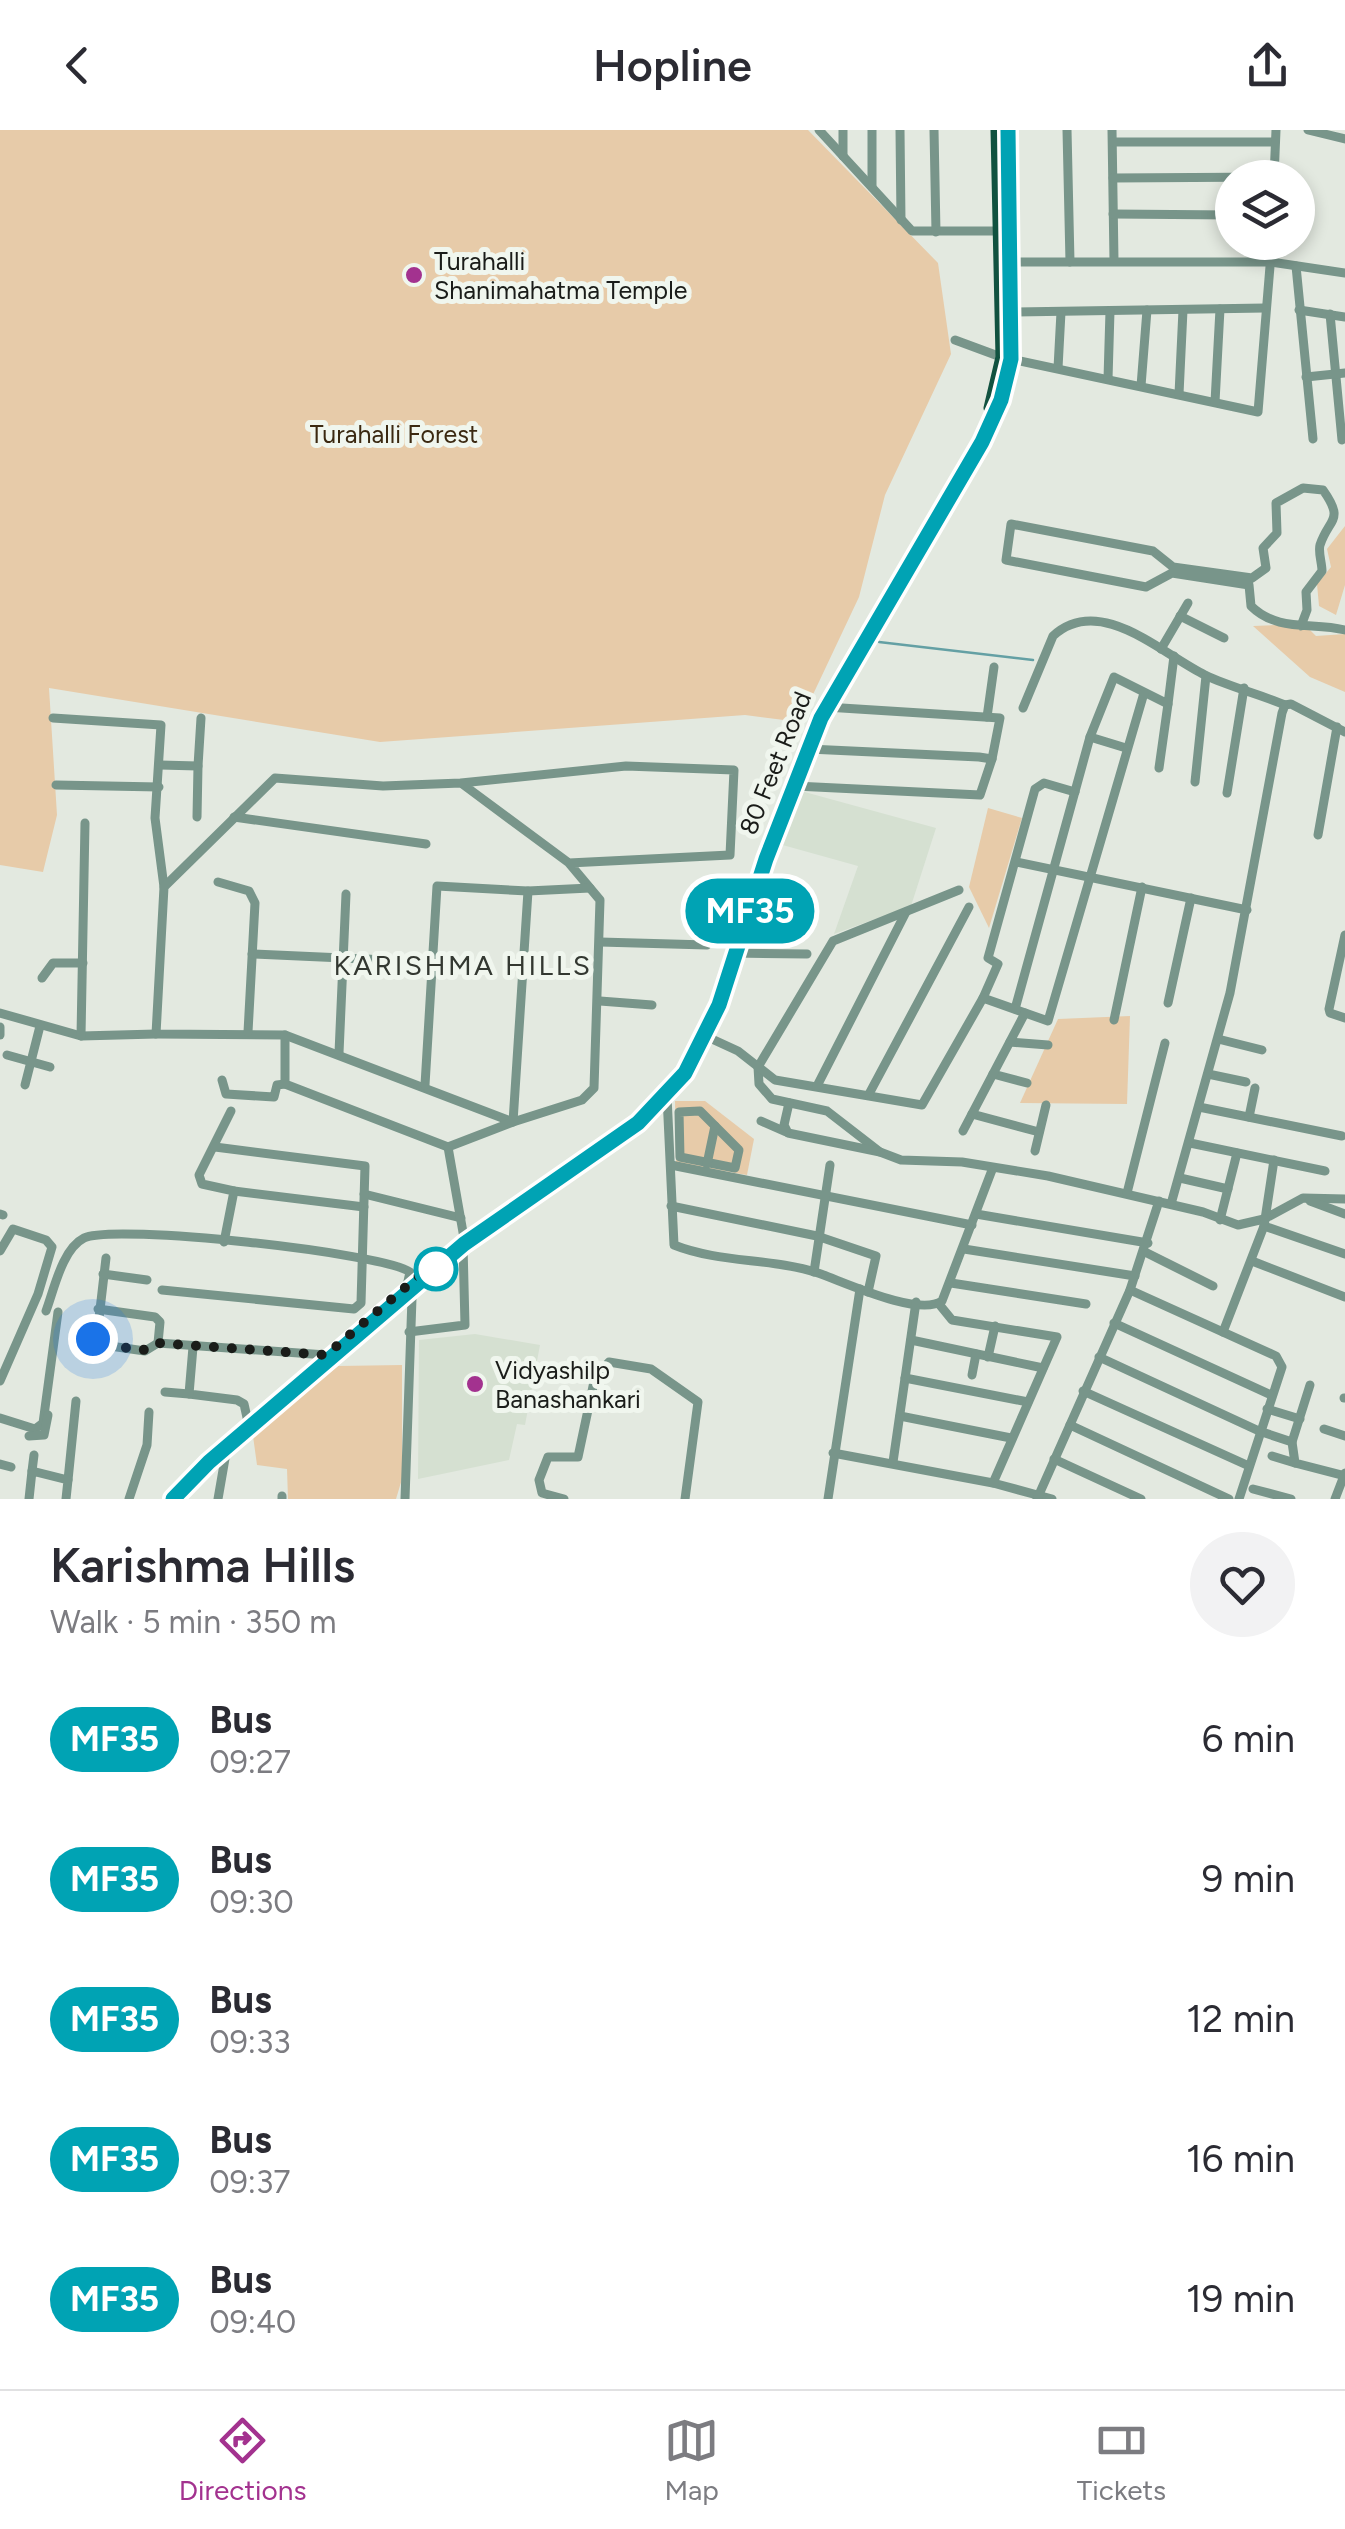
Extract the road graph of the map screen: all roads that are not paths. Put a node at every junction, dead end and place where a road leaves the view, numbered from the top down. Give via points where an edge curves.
1 (819, 130) edge
2 (843, 130) edge
3 (872, 130) edge
4 (900, 130) edge
5 (934, 130) edge
6 (996, 130) edge
7 (1008, 130) edge
8 (1068, 130) edge
9 (1112, 130) edge
10 (1276, 130) edge
11 (1308, 130) edge
12 (1345, 139) edge
13 (1112, 142) junction
14 (1276, 142) junction
15 (843, 156) junction
16 (1275, 160) edge
17 (1215, 177) edge
18 (1113, 178) junction
19 (872, 188) junction
20 (1113, 214) junction
21 (1215, 215) edge
22 (901, 220) junction
23 (998, 231) junction
24 (936, 232) junction
25 (1004, 262) junction
26 (1070, 262) junction
27 (1114, 262) junction
28 (1271, 262) junction
29 (1291, 266) junction
30 (1345, 273) edge
31 (1265, 308) junction
32 (1220, 309) junction
33 (1147, 310) junction
34 (1183, 310) junction
35 (1299, 310) junction
36 (1110, 311) junction
37 (1011, 312) junction
38 (1061, 312) junction
39 (1330, 314) junction
40 (1345, 317) edge
41 (955, 340) dead end
42 (1006, 358) junction
43 (1058, 368) junction
44 (1340, 374) edge
45 (1306, 377) junction
46 (1108, 379) junction
47 (1141, 386) junction
48 (1178, 394) junction
49 (1215, 402) junction
50 (1314, 439) dead end
51 (1342, 440) dead end
52 (959, 475) junction
53 (1192, 572) junction
54 (1238, 580) junction
55 (1188, 603) dead end
56 (1180, 616) junction
57 (1301, 626) junction
58 (1345, 630) edge
59 (1224, 638) dead end
60 (1161, 649) junction
61 (1174, 656) junction
62 (994, 667) dead end
63 (1206, 676) junction
64 (1244, 688) junction
65 (1144, 693) junction
66 (1168, 704) junction
67 (1285, 705) junction
68 (826, 708) junction
69 (1022, 708) dead end
70 (986, 717) junction
71 (53, 718) dead end
72 (201, 718) dead end
73 (1341, 730) edge
74 (1090, 736) junction
75 (1126, 748) junction
76 (809, 749) junction
77 (992, 759) junction
78 (160, 765) junction
79 (198, 766) junction
80 (1159, 768) dead end
81 (1194, 782) dead end
82 (462, 783) junction
83 (56, 785) dead end
84 (795, 786) junction
85 (159, 787) junction
86 (1075, 792) junction
87 (1227, 793) dead end
88 (234, 816) junction
89 (197, 817) dead end
90 (85, 823) dead end
91 (1318, 835) dead end
92 (426, 844) dead end
93 (1016, 862) junction
94 (569, 864) junction
95 (1055, 870) junction
96 (1090, 877) junction
97 (218, 882) dead end
98 (164, 887) junction
99 (1142, 887) junction
100 (590, 888) junction
101 (959, 890) dead end
102 (528, 891) junction
103 (346, 894) dead end
104 (1191, 898) junction
105 (970, 908) dead end
106 (1246, 910) junction
107 (906, 912) junction
108 (1345, 935) edge
109 (600, 942) junction
110 (707, 945) dead end
111 (733, 953) junction
112 (252, 954) junction
113 (807, 954) dead end
114 (344, 961) junction
115 (432, 962) junction
116 (83, 963) junction
117 (42, 978) dead end
118 (983, 998) junction
119 (600, 1002) junction
120 (1168, 1003) dead end
121 (652, 1006) dead end
122 (1020, 1011) junction
123 (0, 1013) edge
124 (1345, 1018) edge
125 (1114, 1020) dead end
126 (40, 1026) junction
127 (0, 1027) edge
128 (248, 1032) junction
129 (156, 1034) junction
130 (0, 1035) edge
131 (285, 1035) junction
132 (82, 1036) junction
133 (703, 1036) junction
134 (1218, 1039) junction
135 (1010, 1042) junction
136 (1166, 1043) dead end
137 (1048, 1045) dead end
138 (1262, 1050) dead end
139 (339, 1052) junction
140 (7, 1055) dead end
141 (31, 1061) junction
142 (50, 1067) dead end
143 (758, 1068) junction
144 (993, 1074) junction
145 (1208, 1074) junction
146 (222, 1080) dead end
147 (1027, 1082) dead end
148 (286, 1084) junction
149 (25, 1085) dead end
150 (425, 1085) junction
151 (817, 1086) junction
152 (869, 1094) junction
153 (667, 1096) junction
154 (789, 1103) junction
155 (1046, 1105) dead end
156 (1200, 1107) junction
157 (231, 1111) dead end
158 (972, 1114) junction
159 (1249, 1117) junction
160 (760, 1121) dead end
161 (513, 1122) junction
162 (715, 1126) junction
163 (963, 1131) dead end
164 (786, 1132) junction
165 (1039, 1132) junction
166 (1342, 1136) dead end
167 (1190, 1143) junction
168 (215, 1147) junction
169 (448, 1147) junction
170 (880, 1152) junction
171 (1035, 1152) dead end
172 (1237, 1153) junction
173 (1122, 1159) dead end
174 (1274, 1160) junction
175 (1136, 1163) junction
176 (671, 1165) junction
177 (830, 1165) dead end
178 (707, 1167) junction
179 (992, 1170) junction
180 (1325, 1171) dead end
181 (1180, 1178) junction
182 (1228, 1189) junction
183 (234, 1191) junction
184 (1127, 1193) junction
185 (364, 1194) junction
186 (825, 1194) junction
187 (1303, 1198) junction
188 (1345, 1199) edge
189 (1160, 1201) junction
190 (1172, 1204) junction
191 (364, 1206) junction
192 (671, 1206) junction
193 (976, 1214) junction
194 (1345, 1214) edge
195 (461, 1218) junction
196 (1220, 1220) junction
197 (1264, 1223) junction
198 (972, 1226) junction
199 (817, 1236) junction
200 (464, 1241) junction
201 (224, 1242) junction
202 (1146, 1248) junction
203 (964, 1249) junction
204 (0, 1251) edge
205 (1345, 1254) edge
206 (362, 1256) junction
207 (106, 1258) dead end
208 (1252, 1261) junction
209 (814, 1272) junction
210 (104, 1274) junction
211 (1135, 1276) junction
212 (147, 1280) dead end
213 (951, 1284) junction
214 (1213, 1286) dead end
215 (408, 1289) junction
216 (162, 1290) dead end
217 (864, 1290) junction
218 (1130, 1290) junction
219 (38, 1294) junction
220 (1345, 1296) edge
221 (50, 1299) junction
222 (888, 1299) junction
223 (916, 1302) junction
224 (939, 1304) junction
225 (1086, 1304) dead end
226 (858, 1306) junction
227 (98, 1309) junction
228 (46, 1311) dead end
229 (58, 1312) dead end
230 (1114, 1324) junction
231 (994, 1326) junction
232 (409, 1332) junction
233 (1223, 1332) junction
234 (910, 1340) junction
235 (158, 1343) junction
236 (193, 1347) junction
237 (976, 1354) junction
238 (326, 1355) junction
239 (988, 1357) junction
240 (1099, 1357) junction
241 (1043, 1368) junction
242 (972, 1375) dead end
243 (905, 1378) junction
244 (0, 1382) edge
245 (1310, 1386) dead end
246 (1083, 1391) junction
247 (164, 1392) dead end
248 (189, 1394) junction
249 (1271, 1396) junction
250 (76, 1401) dead end
251 (1028, 1402) junction
252 (1267, 1408) junction
253 (149, 1412) dead end
254 (48, 1413) junction
255 (900, 1416) junction
256 (0, 1418) edge
257 (1300, 1419) junction
258 (248, 1422) junction
259 (1070, 1424) junction
260 (1324, 1429) dead end
261 (1259, 1432) junction
262 (29, 1436) dead end
263 (1345, 1436) edge
264 (1012, 1438) junction
265 (1292, 1442) junction
266 (226, 1447) junction
267 (834, 1453) junction
268 (34, 1455) dead end
269 (1272, 1456) dead end
270 (1054, 1459) junction
271 (893, 1462) junction
272 (1295, 1463) junction
273 (1249, 1466) junction
274 (32, 1471) junction
275 (1345, 1475) edge
276 (68, 1480) junction
277 (993, 1483) junction
278 (1253, 1489) dead end
279 (1038, 1496) edge
280 (28, 1499) edge
281 (66, 1499) edge
282 (129, 1499) edge
283 (170, 1499) edge
284 (218, 1499) edge
285 (405, 1499) edge
286 (564, 1499) edge
287 (685, 1499) edge
288 (828, 1499) edge
289 (1052, 1499) edge
290 (1140, 1499) edge
291 (1229, 1499) edge
292 (1240, 1499) edge
293 (1291, 1499) edge
294 (1336, 1499) edge

1 - 15 street
2 - 15 street
3 - 19 street
4 - 22 street
5 - 24 street
6 - 23 main road, 80 Feet Road
7 - 25 main road, 80 Feet Road
8 - 26 street
9 - 13 street
10 - 14 street
11 - 12 street
13 - 14 street
13 - 18 street
14 - 16 street
15 - 19 street
17 - 18 street
18 - 20 street
19 - 22 street
20 - 21 street
20 - 27 street
22 - 24 street via 912,231
23 - 24 street
23 - 25 main road, 80 Feet Road
25 - 26 street
25 - 37 main road, 80 Feet Road
25 - 42 main road, 80 Feet Road
26 - 27 street
27 - 28 street
28 - 29 street
28 - 31 street
29 - 30 street
29 - 35 street
31 - 32 street
31 - 49 street via 1258,412
32 - 34 street
32 - 49 street
33 - 34 street
33 - 36 street
33 - 47 street
34 - 48 street
35 - 39 street
35 - 45 street
36 - 38 street
36 - 46 street
37 - 38 street
37 - 42 main road, 80 Feet Road
38 - 43 street
39 - 40 street
39 - 44 street
41 - 42 street
42 - 43 street
42 - 52 main road, 80 Feet Road
43 - 46 street
44 - 45 street
44 - 51 street
45 - 50 street
46 - 47 street
47 - 48 street
48 - 49 street
52 - 68 main road, 80 Feet Road
52 - 111 main road, 80 Feet Road via 821,705 761,857
53 - 53 street via 1146,587 1004,558 1014,522 1153,551
53 - 54 street
54 - 57 street via 1249,585 1251,606 1271,622
54 - 57 street via 1266,568 1263,548 1276,534 1276,503 1303,488 1323,490 1335,522 1320,546 1322,571 1306,592
55 - 56 street
56 - 59 street
56 - 60 street
57 - 58 street
60 - 61 street
60 - 69 street via 1104,622 1076,622 1045,649
61 - 63 street
61 - 66 street
62 - 70 street
63 - 64 street
63 - 81 street
64 - 67 street
64 - 87 street
65 - 66 street
65 - 74 street via 1114,678
65 - 75 street
66 - 80 street
67 - 73 street
67 - 106 street
68 - 70 street
68 - 76 main road, 80 Feet Road
70 - 77 street via 1001,720
71 - 78 street via 157,722
72 - 79 street
73 - 91 street
74 - 75 street
74 - 86 street
75 - 96 street
76 - 77 street
76 - 84 main road, 80 Feet Road
77 - 84 street via 980,795
78 - 79 street
78 - 85 street
79 - 89 street
82 - 88 street via 383,786 275,778
82 - 94 street
82 - 94 street via 626,766 734,770 730,856
83 - 85 street
84 - 111 main road, 80 Feet Road
85 - 98 street
86 - 93 street via 1038,784
86 - 95 street
88 - 92 street
88 - 98 street
90 - 116 street
93 - 95 street
93 - 118 street via 988,958 998,964
94 - 100 street
95 - 96 street
95 - 122 street
96 - 99 street
96 - 122 street via 1048,1021
97 - 112 street via 239,886 253,898
98 - 129 street
99 - 104 street
99 - 125 street
100 - 102 street
100 - 109 street via 600,900
101 - 107 street
102 - 115 street via 437,886
102 - 161 street
103 - 114 street
104 - 106 street
104 - 120 street
105 - 152 street
106 - 134 street
107 - 143 street via 832,941
107 - 151 street
108 - 124 street via 1330,1009
109 - 110 street
109 - 119 street
111 - 113 street
111 - 133 main road, 80 Feet Road
112 - 114 street
112 - 128 street
114 - 115 street
114 - 139 street
115 - 150 street
116 - 117 street via 53,962
116 - 132 street
118 - 122 street
118 - 152 street via 922,1106
119 - 121 street
119 - 161 street via 594,1088 582,1100
122 - 135 street
123 - 126 street
126 - 132 street
126 - 141 street
127 - 130 street
128 - 129 street
128 - 131 street
129 - 132 street
131 - 139 street
131 - 148 street
133 - 143 street
133 - 153 main road, 80 Feet Road
133 - 200 main road, 80 Feet Road via 646,1109
134 - 138 street
134 - 145 street
135 - 137 street
135 - 144 street
136 - 175 street
139 - 150 street
140 - 141 street
141 - 142 street
141 - 149 street
143 - 151 street via 775,1080
143 - 154 street via 772,1099
144 - 147 street
144 - 158 street
145 - 156 street
145 - 159 street via 1251,1085
146 - 148 street via 226,1094 250,1096 274,1096 277,1085
148 - 169 street
150 - 161 street
151 - 152 street
153 - 176 street
153 - 200 main road, 80 Feet Road via 638,1123
154 - 164 street
154 - 170 street via 827,1111
155 - 165 street
156 - 159 street
156 - 167 street
157 - 168 street
158 - 163 street
158 - 165 street
159 - 166 street
160 - 164 street
161 - 169 street
162 - 178 street
162 - 178 street via 739,1150 735,1168
162 - 178 street via 700,1111 679,1112 680,1157
164 - 170 street
165 - 171 street
167 - 172 street
167 - 181 street
168 - 183 street via 199,1180
168 - 185 street via 365,1166
169 - 195 street
170 - 179 street
172 - 174 street
172 - 182 street
173 - 175 street
174 - 180 street
174 - 197 street
175 - 184 street
176 - 178 street
176 - 192 street
177 - 186 street
178 - 186 street
179 - 184 street
179 - 193 street
181 - 182 street
181 - 190 street
182 - 196 street
183 - 191 street
183 - 201 street
184 - 189 street
185 - 191 street
185 - 195 street
186 - 198 street
186 - 199 street
187 - 188 street
187 - 194 street
187 - 197 street
189 - 190 street
189 - 202 street
190 - 196 street
191 - 206 street
192 - 199 street
192 - 209 street via 674,1245
193 - 198 street
193 - 202 street
195 - 200 street
196 - 197 street
197 - 205 street
197 - 208 street
198 - 203 street
199 - 209 street
199 - 217 street via 877,1256
200 - 215 main road, 80 Feet Road
200 - 232 street via 464,1324
201 - 206 street
201 - 221 street via 92,1235 72,1249
202 - 211 street
202 - 214 street
203 - 211 street
203 - 213 street
204 - 219 street via 13,1229 52,1247
206 - 215 street via 410,1272
206 - 216 street via 361,1304 354,1310
207 - 210 street
208 - 220 street
208 - 233 street
209 - 217 street
210 - 212 street
210 - 227 street
211 - 218 street
213 - 224 street
213 - 225 street
215 - 232 street
215 - 238 main road, 80 Feet Road
215 - 266 main road, 80 Feet Road
217 - 222 street
217 - 226 street
218 - 230 street
218 - 233 street
219 - 221 street
219 - 244 street
221 - 228 street
222 - 223 street
222 - 226 street
223 - 224 street
223 - 234 street
224 - 231 street via 952,1320
226 - 267 street
227 - 235 street via 158,1320
227 - 235 street via 96,1344 145,1350
229 - 254 street
230 - 240 street
230 - 249 street
231 - 239 street
231 - 241 street via 1057,1337
232 - 285 street
233 - 249 street via 1276,1356 1282,1367
234 - 237 street
234 - 243 street
235 - 236 street
236 - 238 street
236 - 248 street
237 - 239 street
237 - 242 street
238 - 258 main road, 80 Feet Road
239 - 241 street
240 - 246 street
240 - 261 street
241 - 251 street
243 - 251 street
243 - 255 street
245 - 257 street
246 - 259 street
246 - 273 street
247 - 248 street
248 - 258 street via 237,1400
249 - 252 street
250 - 276 street
251 - 264 street
252 - 257 street
252 - 261 street
253 - 282 street via 145,1454
254 - 256 street via 35,1429
254 - 262 street via 44,1435
255 - 264 street
255 - 271 street
257 - 265 street
258 - 283 main road, 80 Feet Road
259 - 270 street
259 - 291 street
260 - 263 street
261 - 265 street
261 - 273 street
264 - 277 street
265 - 272 street
266 - 283 main road, 80 Feet Road
266 - 284 street
267 - 271 street
267 - 288 street
268 - 274 street
269 - 272 street
270 - 279 street
270 - 290 street
271 - 277 street
272 - 275 street
273 - 292 street
274 - 276 street
274 - 280 street
275 - 294 street
276 - 281 street
277 - 279 street
278 - 293 street
279 - 289 street
286 - 287 street via 542,1493 544,1463 548,1457 578,1457 595,1376 608,1362 650,1369 698,1402

